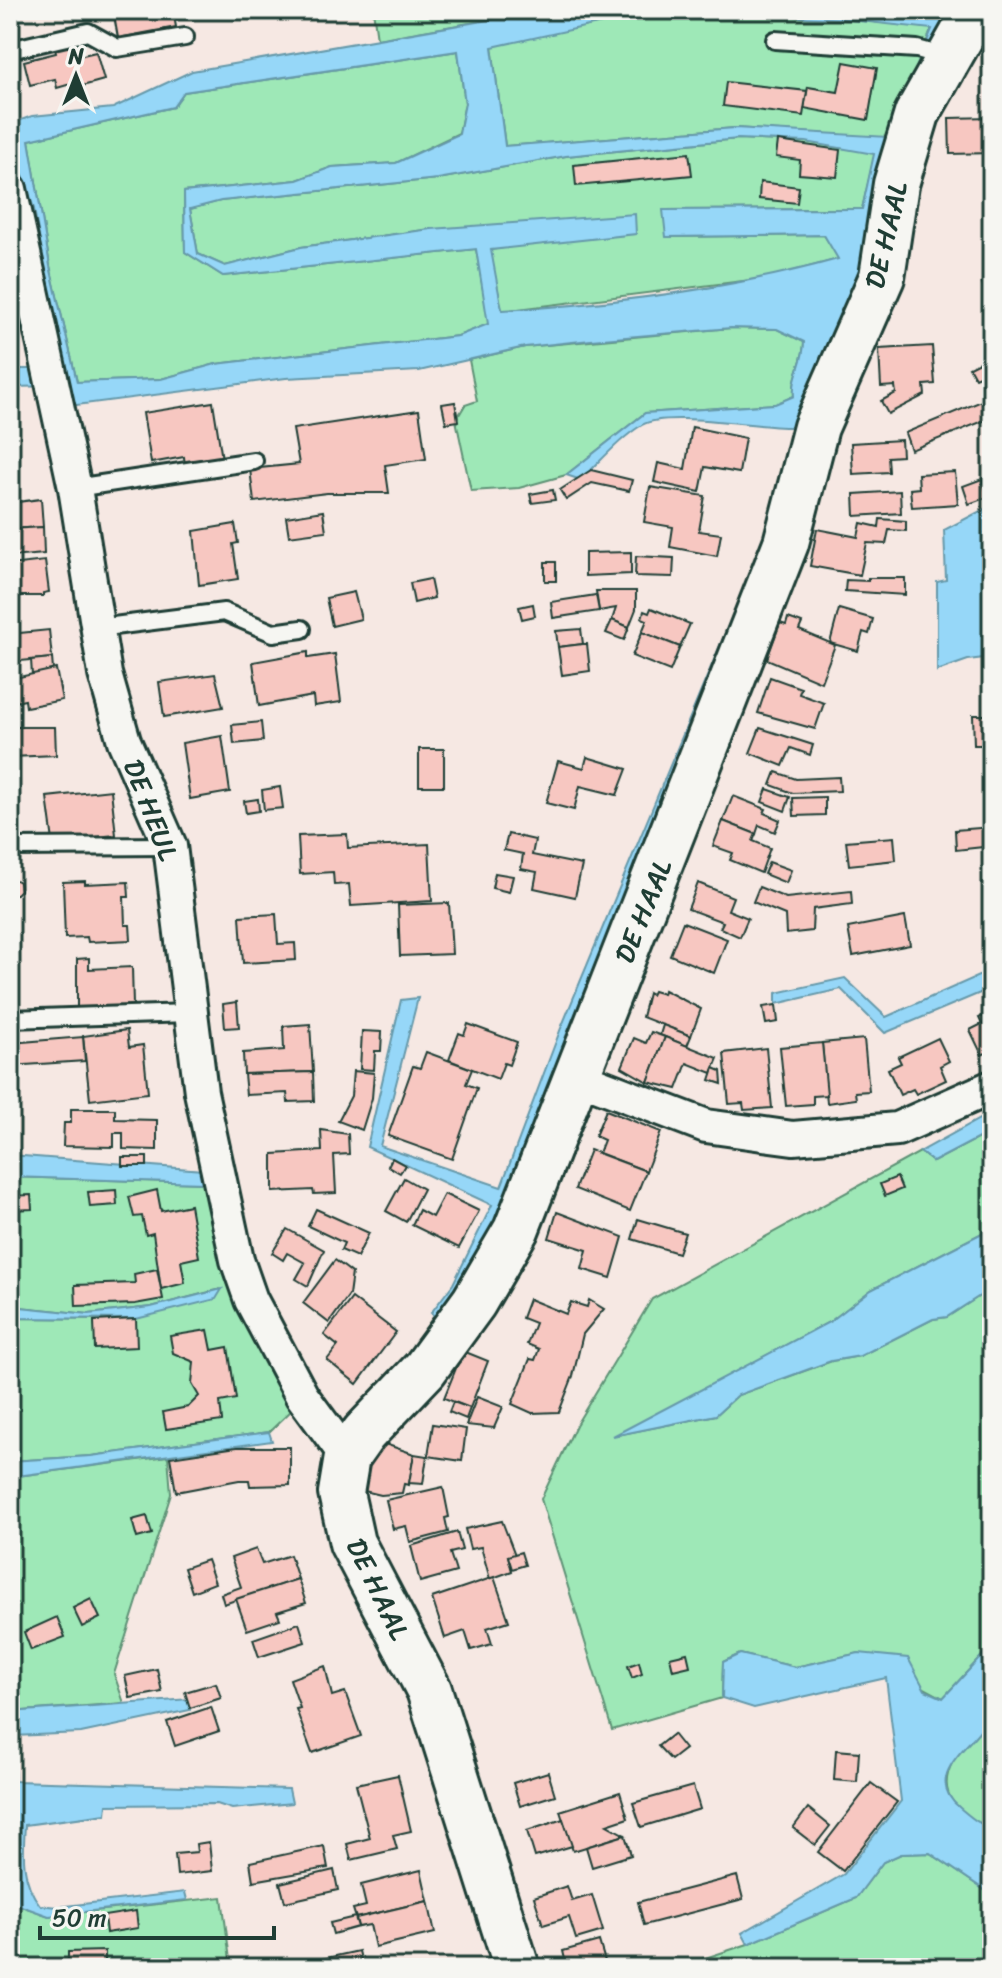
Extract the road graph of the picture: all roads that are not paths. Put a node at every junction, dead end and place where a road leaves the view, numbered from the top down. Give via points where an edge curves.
1 (976, 10) edge
2 (185, 37) dead end
3 (775, 40) dead end
4 (10, 50) edge
5 (935, 54) junction
6 (10, 189) edge
7 (254, 461) dead end
8 (75, 488) junction
9 (98, 628) junction
10 (302, 629) dead end
11 (170, 846) junction
12 (10, 847) edge
13 (189, 1013) junction
14 (10, 1019) edge
15 (578, 1077) junction
16 (992, 1087) edge
17 (347, 1457) junction
18 (517, 1968) edge

1 - 5 street, DE HAAL
2 - 4 lane via 117,48 88,32
3 - 5 lane
5 - 15 street, DE HAAL via 896,184 882,277 816,427 786,543
6 - 8 street, DE HEUL
7 - 8 lane
8 - 9 street, DE HEUL
9 - 10 lane via 224,612 273,633
9 - 11 street, DE HEUL via 124,741
11 - 12 lane
11 - 13 street, DE HEUL
13 - 14 lane
13 - 17 street, DE HEUL via 201,1092 246,1287 302,1396
15 - 16 street via 706,1126 793,1138 897,1129
15 - 17 street, DE HAAL via 516,1230 474,1302 425,1369
17 - 18 street, DE HAAL via 341,1493 352,1543 429,1690

